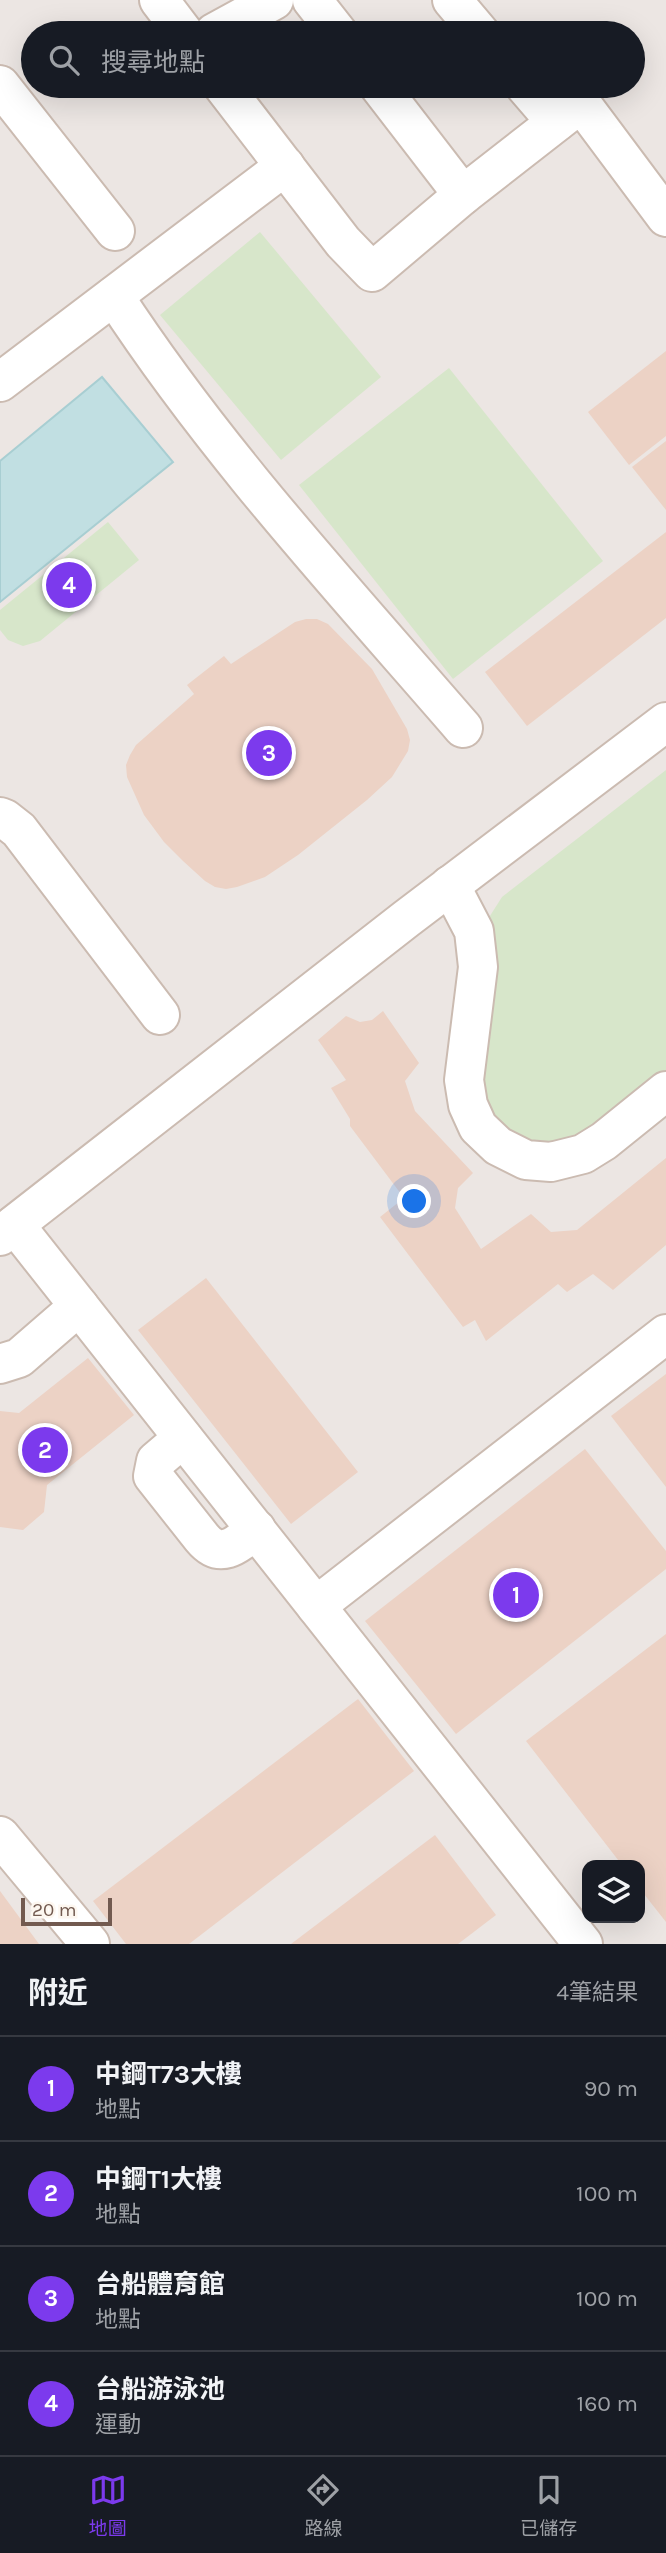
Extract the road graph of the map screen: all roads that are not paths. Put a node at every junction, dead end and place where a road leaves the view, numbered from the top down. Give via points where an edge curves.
1 (159, 0) edge
2 (274, 0) edge
3 (312, 0) edge
4 (452, 0) edge
5 (175, 21) edge
6 (236, 21) edge
7 (329, 21) edge
8 (470, 21) edge
9 (0, 85) edge
10 (232, 98) edge
11 (388, 98) edge
12 (535, 98) edge
13 (556, 122) junction
14 (285, 166) junction
15 (463, 195) junction
16 (666, 217) edge
17 (115, 231) dead end
18 (114, 296) junction
19 (0, 382) edge
20 (666, 722) edge
21 (463, 727) dead end
22 (0, 817) edge
23 (450, 886) junction
24 (160, 1015) dead end
25 (666, 1091) edge
26 (7, 1231) edge
27 (79, 1306) junction
28 (666, 1334) edge
29 (0, 1364) edge
30 (316, 1605) junction
31 (0, 1836) edge
32 (90, 1944) edge
33 (583, 1944) edge

1 - 5 lane
2 - 6 lane
3 - 7 lane
4 - 8 lane
9 - 17 lane
10 - 14 lane
11 - 15 lane
12 - 13 lane
13 - 15 lane
13 - 16 lane via 581,103
14 - 15 lane via 372,272
14 - 18 lane
18 - 19 lane
18 - 21 lane via 247,475
20 - 23 lane
22 - 24 lane via 19,830
23 - 25 lane via 474,931 478,967 464,1080 468,1105 478,1127 498,1146 526,1160 551,1161 583,1154
23 - 26 lane
26 - 27 lane
27 - 29 lane via 19,1358
27 - 30 lane
28 - 30 lane
30 - 33 lane
31 - 32 lane

